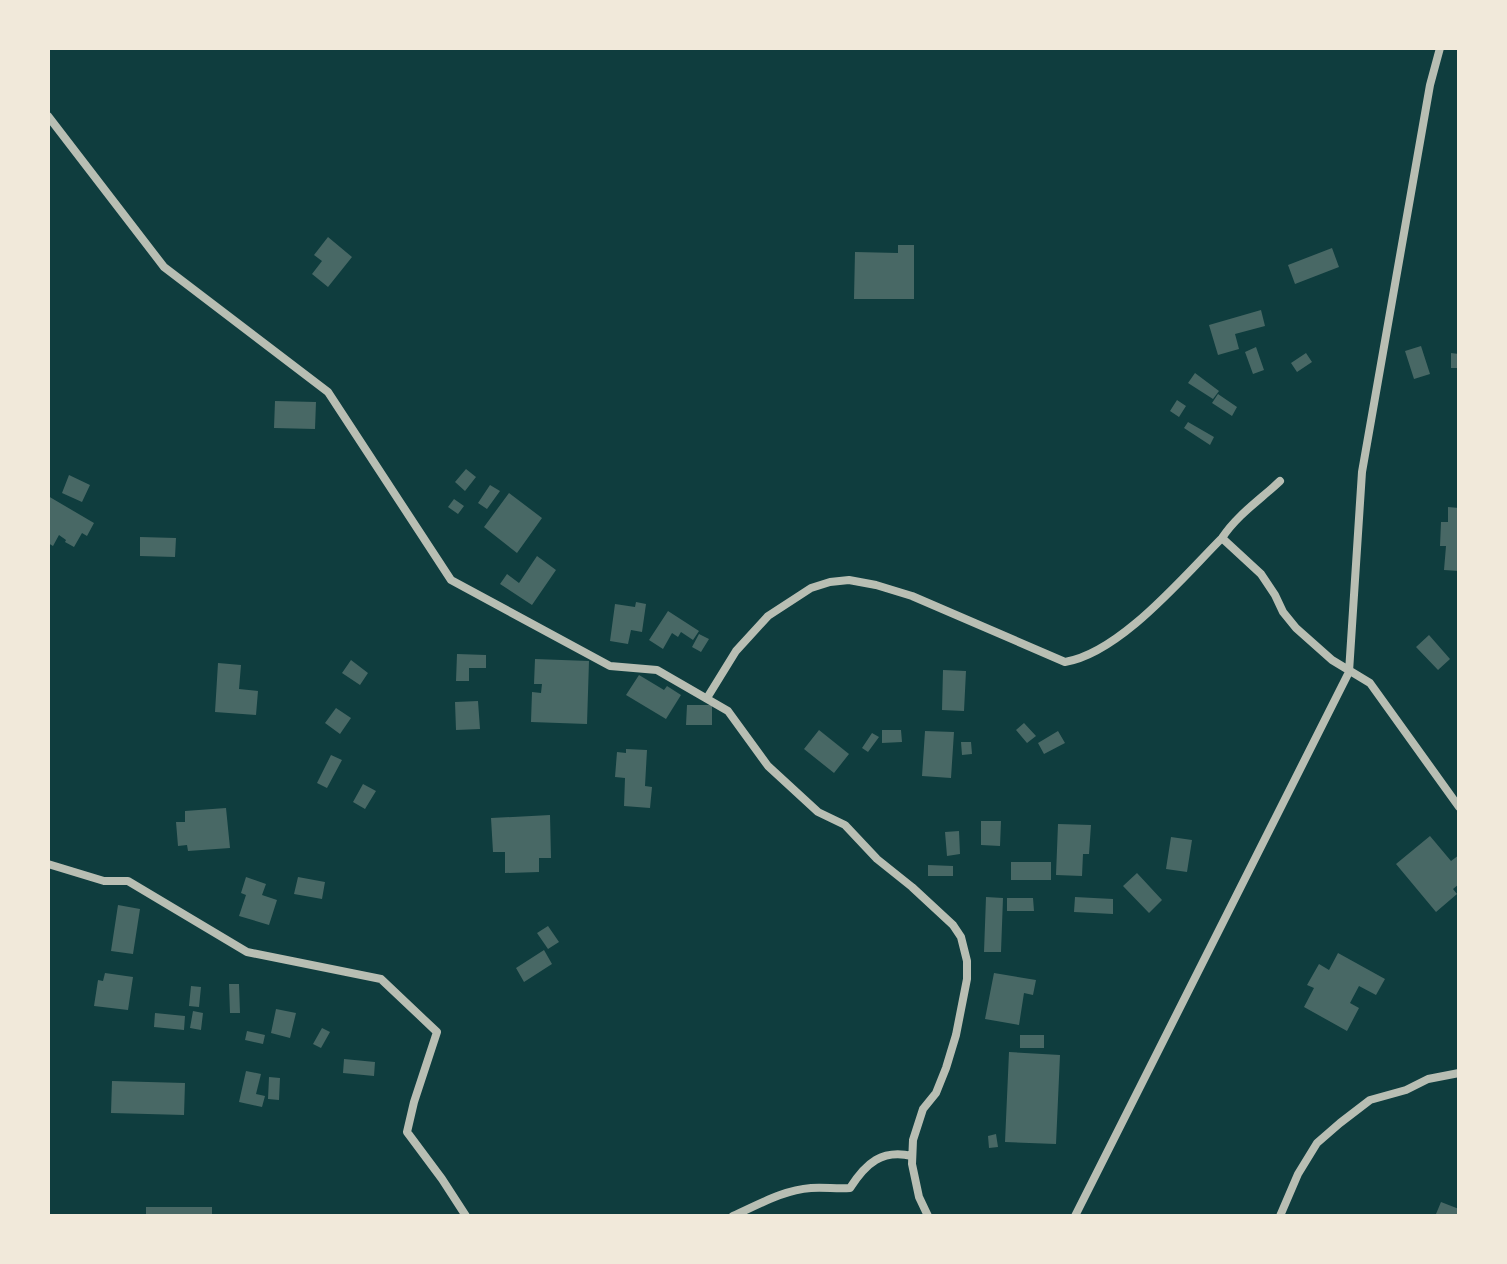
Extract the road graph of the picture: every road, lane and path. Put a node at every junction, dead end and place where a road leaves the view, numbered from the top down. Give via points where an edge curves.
1 (1440, 48) edge
2 (48, 116) edge
3 (1280, 481) dead end
4 (1222, 538) junction
5 (1349, 672) junction
6 (707, 698) junction
7 (1459, 807) edge
8 (48, 864) edge
9 (1459, 1073) edge
10 (912, 1156) junction
11 (466, 1216) edge
12 (733, 1216) edge
13 (928, 1216) edge
14 (1075, 1216) edge
15 (1280, 1216) edge

1 - 5 street via 1362,472
2 - 6 street via 164,267 328,392 451,580 610,666 657,670
3 - 4 street
4 - 5 street via 1261,574 1296,628
4 - 6 street via 1138,621 1092,654 1065,662 912,596 849,580 830,582 768,616 736,651
5 - 7 street via 1370,683
5 - 14 street
6 - 10 street via 728,711 768,766 818,812 845,825 961,937 967,979 956,1035 936,1093 923,1109
8 - 11 street via 104,881 128,881 247,952 381,979 437,1032 407,1132
9 - 15 street via 1370,1100 1340,1123 1317,1143
10 - 12 street via 883,1156 850,1188 795,1191
10 - 13 street

